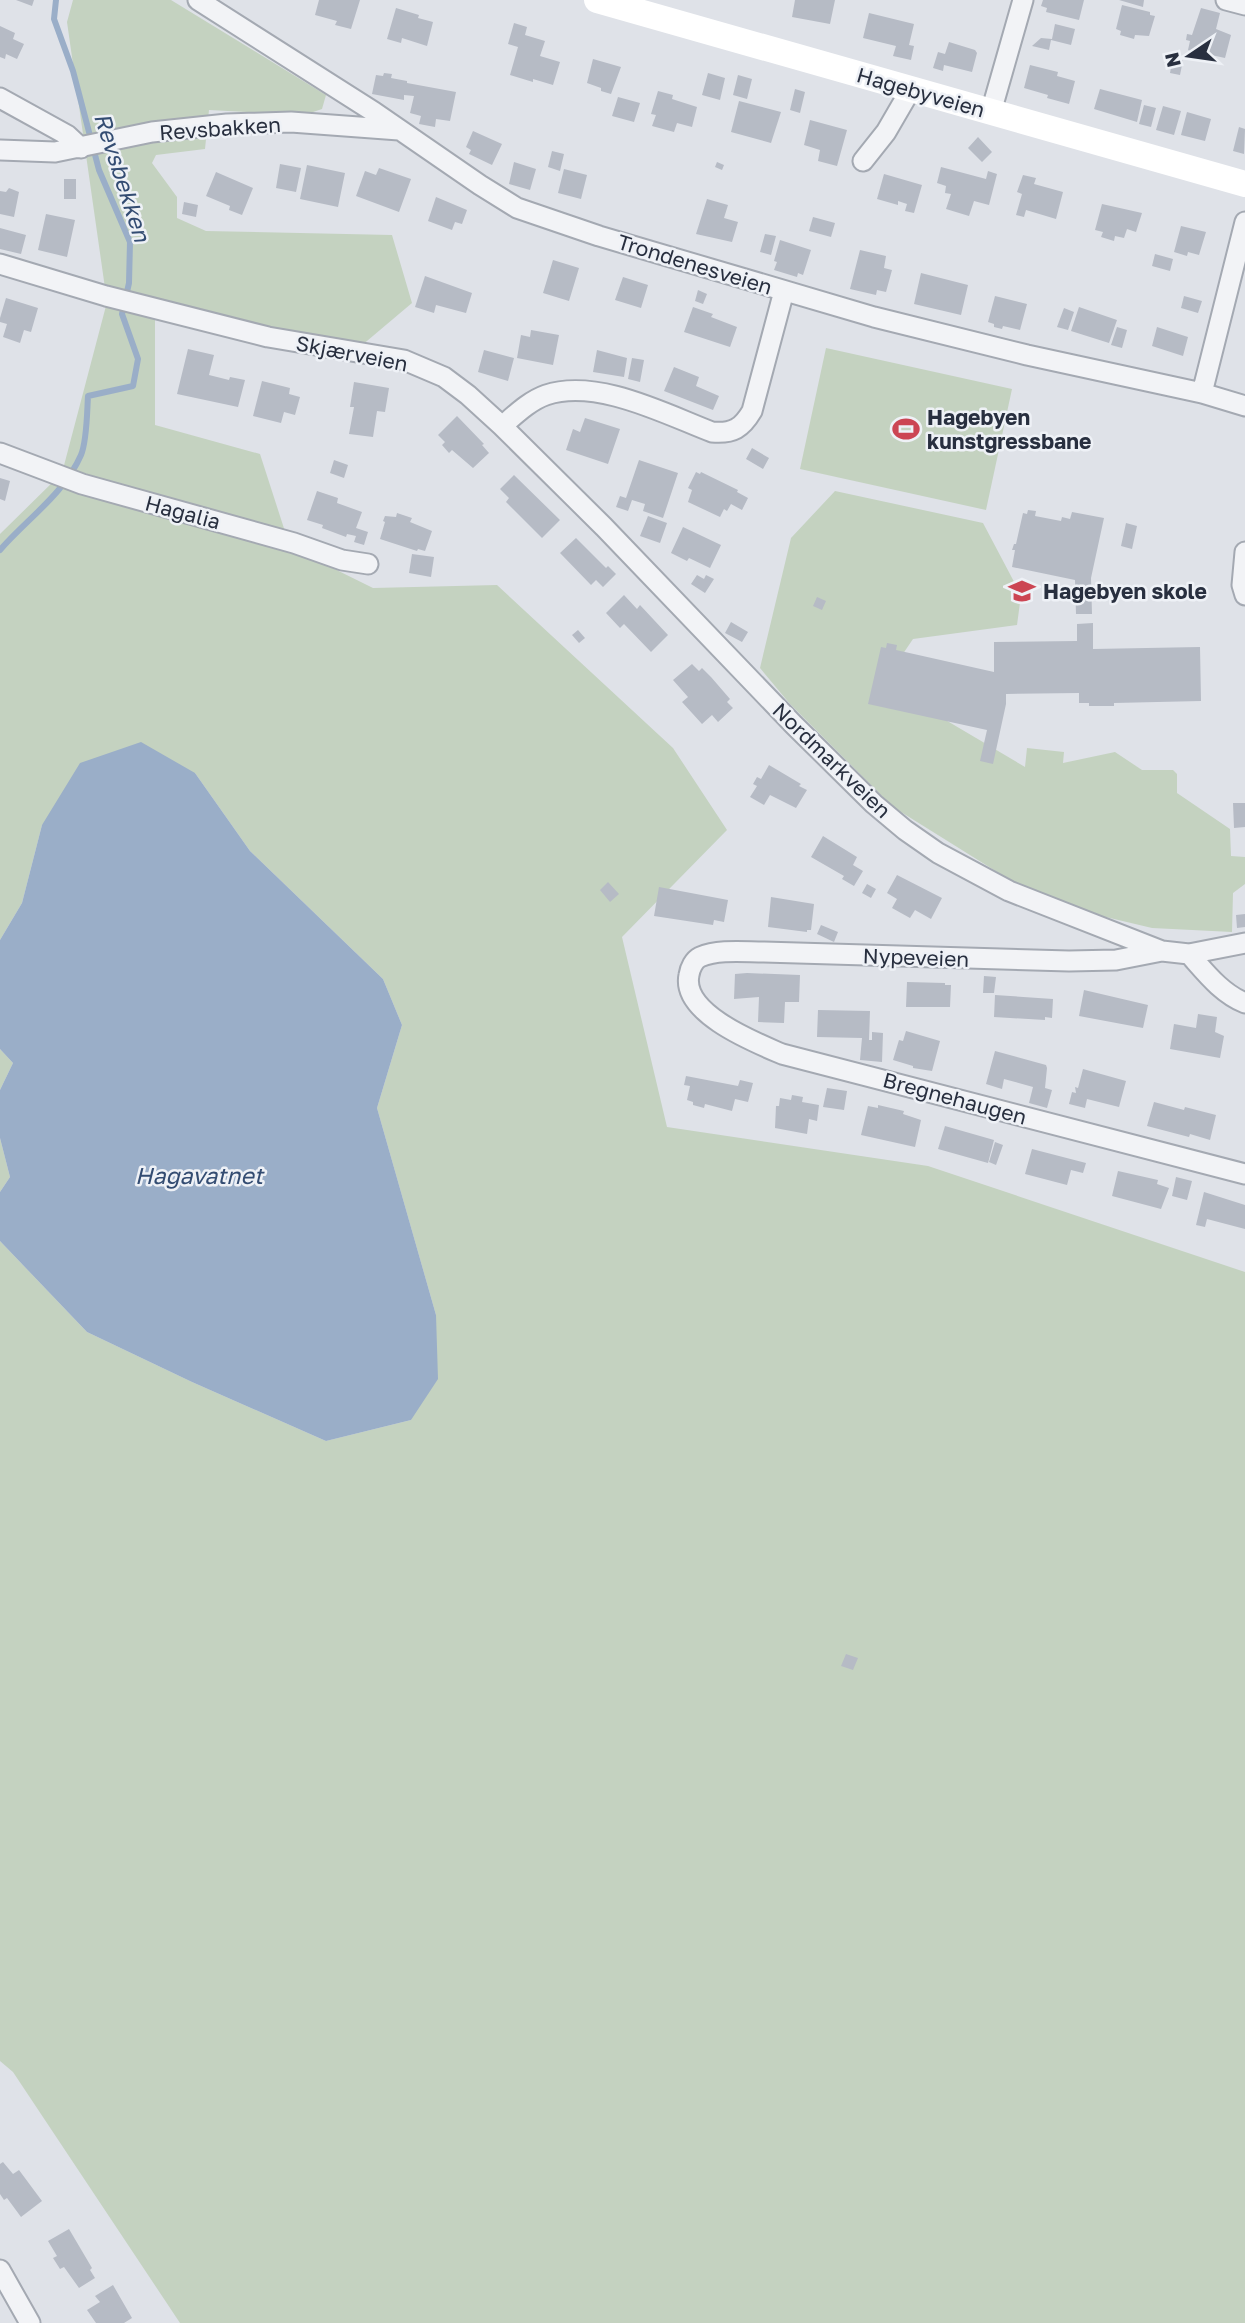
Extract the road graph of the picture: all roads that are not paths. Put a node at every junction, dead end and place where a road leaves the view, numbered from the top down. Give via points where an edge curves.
1 (198, 0) edge
2 (1023, 0) edge
3 (1226, 0) edge
4 (604, 1) edge
5 (1245, 5) edge
6 (911, 89) junction
7 (0, 99) edge
8 (991, 112) junction
9 (400, 130) junction
10 (81, 149) junction
11 (0, 150) edge
12 (863, 161) dead end
13 (1245, 184) edge
14 (1245, 222) edge
15 (0, 264) edge
16 (785, 291) junction
17 (1202, 393) junction
18 (1245, 406) edge
19 (502, 426) junction
20 (0, 453) edge
21 (1245, 552) edge
22 (368, 564) dead end
23 (1245, 595) edge
24 (1245, 943) edge
25 (1162, 951) junction
26 (1189, 954) junction
27 (688, 984) joint
28 (1245, 1003) edge
29 (1245, 1174) edge
30 (0, 2270) edge
31 (30, 2323) edge

1 - 9 street, Trondenesveien
2 - 8 street
3 - 5 street
4 - 6 main road, Hagebyveien
6 - 8 main road, Hagebyveien
6 - 12 street
7 - 10 street via 67,135
8 - 13 main road, Hagebyveien
9 - 10 street, Revsbakken via 291,122 227,124 152,132
9 - 16 street, Trondenesveien via 517,208
10 - 11 street, Revsbakken
14 - 17 street
15 - 19 street, Skjærveien via 268,338 404,360 444,377
16 - 17 street, Trondenesveien via 1027,355
16 - 19 street via 752,411 735,431 712,432 584,390 545,396
17 - 18 street, Trondenesveien
19 - 25 street, Nordmarkveien via 794,725 905,830 1009,891
20 - 22 street, Hagalia via 82,484
21 - 23 street
24 - 26 street, Nordmarkveien
25 - 26 street, Nordmarkveien
25 - 27 street, Nypeveien via 1116,960 1069,961 714,953 697,958
26 - 28 street via 1216,985
27 - 29 street, Bregnehaugen via 703,1010 782,1054
30 - 31 street

